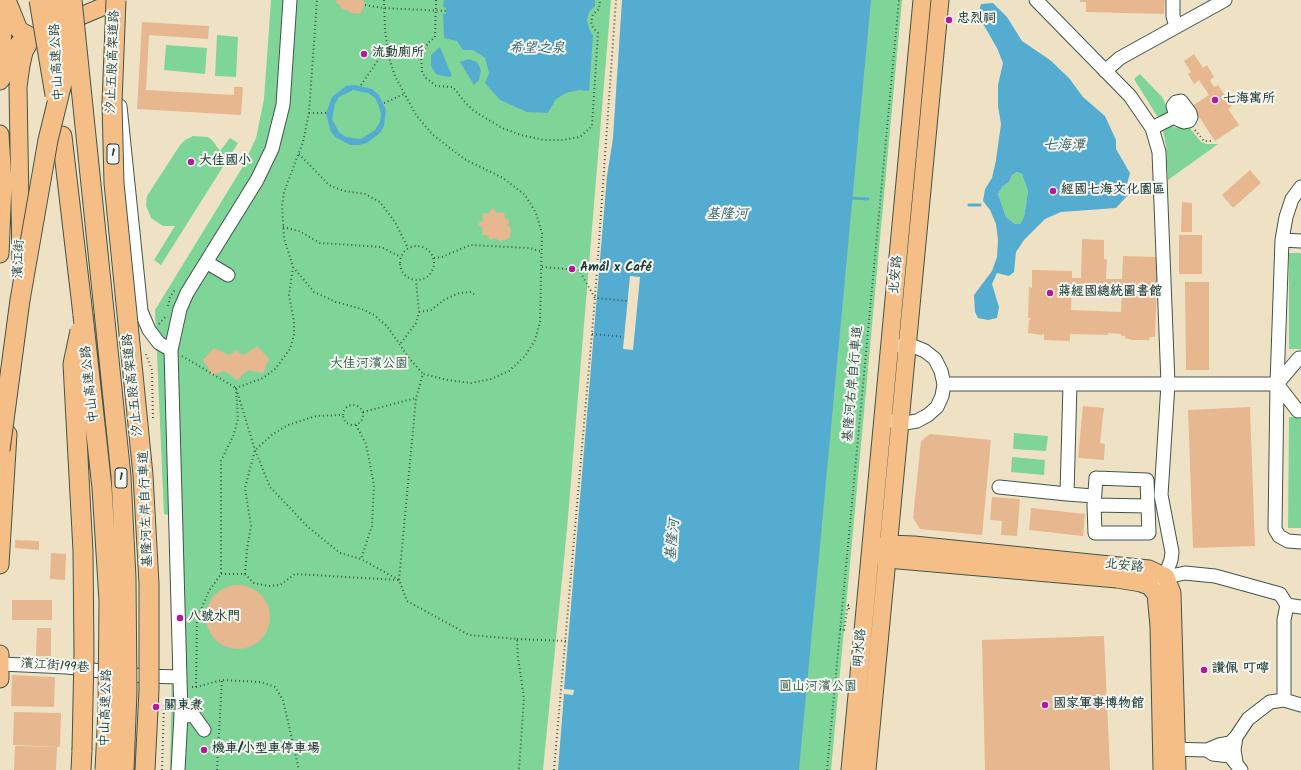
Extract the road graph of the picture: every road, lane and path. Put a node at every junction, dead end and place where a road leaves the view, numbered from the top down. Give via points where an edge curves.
1 (6, 0) edge
2 (39, 0) edge
3 (54, 0) edge
4 (72, 0) edge
5 (81, 0) edge
6 (290, 0) edge
7 (317, 0) edge
8 (384, 0) edge
9 (436, 0) edge
10 (600, 0) edge
11 (616, 0) edge
12 (899, 0) edge
13 (922, 0) edge
14 (940, 0) edge
15 (1036, 0) edge
16 (1173, 0) edge
17 (1225, 0) edge
18 (109, 1) edge
19 (365, 5) dead end
20 (383, 8) junction
21 (436, 10) junction
22 (0, 11) edge
23 (446, 11) dead end
24 (1176, 27) junction
25 (32, 37) junction
26 (387, 48) junction
27 (0, 64) edge
28 (1105, 71) junction
29 (0, 81) edge
30 (361, 86) dead end
31 (404, 94) junction
32 (384, 103) dead end
33 (309, 113) junction
34 (326, 113) dead end
35 (1188, 121) joint
36 (1152, 128) junction
37 (0, 134) edge
38 (62, 136) junction
39 (1210, 142) dead end
40 (299, 154) junction
41 (20, 156) junction
42 (1, 157) edge
43 (1301, 187) edge
44 (282, 227) junction
45 (1282, 240) junction
46 (1301, 241) edge
47 (408, 248) junction
48 (542, 252) junction
49 (0, 254) edge
50 (401, 257) junction
51 (434, 258) junction
52 (206, 262) junction
53 (542, 267) junction
54 (292, 268) junction
55 (228, 275) dead end
56 (416, 281) junction
57 (178, 284) dead end
58 (475, 295) dead end
59 (595, 298) junction
60 (628, 301) dead end
61 (168, 310) dead end
62 (419, 312) junction
63 (167, 314) dead end
64 (83, 316) junction
65 (150, 330) junction
66 (592, 334) junction
67 (624, 336) dead end
68 (401, 343) junction
69 (891, 345) junction
70 (908, 346) junction
71 (171, 350) junction
72 (145, 352) dead end
73 (1301, 358) edge
74 (423, 374) junction
75 (944, 384) junction
76 (1070, 384) junction
77 (1168, 384) junction
78 (1277, 384) junction
79 (236, 388) junction
80 (416, 398) junction
81 (1301, 410) edge
82 (363, 412) junction
83 (342, 415) junction
84 (892, 421) junction
85 (153, 424) dead end
86 (356, 425) junction
87 (2, 448) edge
88 (255, 450) junction
89 (999, 487) dead end
90 (1067, 494) junction
91 (1094, 500) junction
92 (1148, 506) junction
93 (1301, 542) edge
94 (870, 549) junction
95 (887, 552) junction
96 (361, 559) junction
97 (0, 565) edge
98 (221, 574) junction
99 (245, 574) junction
100 (1166, 577) junction
101 (399, 580) junction
102 (1156, 594) junction
103 (848, 605) dead end
104 (1287, 605) junction
105 (1301, 607) edge
106 (840, 629) junction
107 (517, 639) junction
108 (566, 641) junction
109 (0, 666) edge
110 (222, 680) junction
111 (180, 682) junction
112 (196, 687) junction
113 (164, 700) dead end
114 (1284, 700) junction
115 (1301, 705) edge
116 (181, 715) junction
117 (204, 730) dead end
118 (1236, 737) junction
119 (1169, 749) junction
120 (1207, 750) junction
121 (1239, 766) edge
122 (81, 770) edge
123 (105, 770) edge
124 (124, 770) edge
125 (145, 770) edge
126 (162, 770) edge
127 (178, 770) edge
128 (217, 770) edge
129 (299, 770) edge
130 (519, 770) edge
131 (554, 770) edge
132 (827, 770) edge
133 (850, 770) edge
134 (867, 770) edge
135 (1162, 770) edge
136 (1177, 770) edge

1 - 25 main road via 19,30
2 - 38 highway, bridge
3 - 38 highway, 中山高速公路 / 1, bridge
4 - 124 highway, 中山高速公路 / 1, bridge via 121,476 127,676
5 - 87 highway, bridge via 48,140 20,300
6 - 52 street via 283,105 272,149 257,180
7 - 33 path
8 - 20 path
9 - 21 path
10 - 21 path via 599,9 593,14 591,22 598,33 592,126 580,137 562,140 544,140 502,128 474,111 453,86 436,86 426,78 422,72 421,56 428,43 435,38
11 - 59 path
12 - 106 path, 基隆河右岸自行車道
13 - 69 main road, 北安路
14 - 70 main road, 北安路
15 - 28 street
16 - 24 street
17 - 24 street
18 - 25 main road
18 - 65 street via 137,285 141,311
18 - 125 highway, 汐止五股高架道路 / 1, bridge via 114,183 143,476 149,584 149,690
19 - 20 path
20 - 21 path
20 - 26 path
21 - 23 path
22 - 27 main road via 3,32
24 - 28 street via 1120,58
25 - 29 main road via 16,46
25 - 41 main road, 濱江街 via 24,52 19,75
26 - 30 path
26 - 31 path via 395,76
28 - 36 street via 1130,96
31 - 32 path
31 - 48 path via 416,115 432,134 466,160 503,178 525,195 540,223
33 - 34 path
33 - 40 path
35 - 36 street via 1179,120 1176,116
35 - 39 path via 1200,138
36 - 77 street via 1159,152 1161,174
37 - 42 main road, 濱江街
38 - 64 highway, 中山高速公路 / 1
40 - 44 path via 284,192
40 - 47 path via 329,185 344,191 365,194 380,202 395,222
41 - 42 street
41 - 87 main road, 濱江街 via 21,260
42 - 49 main road, 濱江街 via 3,184
43 - 45 street via 1292,199
44 - 50 path via 299,231 320,243 375,246
44 - 54 path
45 - 46 street
45 - 78 street
47 - 50 path
47 - 51 path via 423,247 428,249
48 - 51 path via 530,248 470,245
48 - 53 path
50 - 56 path via 400,268 403,273
51 - 56 path via 435,264 431,274
52 - 55 street
52 - 71 street via 180,309
53 - 59 path via 579,270
53 - 74 path via 540,322 525,356 509,371 491,379 471,383
54 - 68 path via 314,292 374,315 388,326
54 - 79 path via 289,295 294,328 290,349 275,369 263,378
56 - 62 path
57 - 61 path via 170,297
58 - 62 path via 471,292 459,293 444,300 432,310
59 - 60 path
59 - 66 path
62 - 68 path via 416,323
63 - 65 path via 163,322
64 - 122 highway, bridge via 73,364 83,551
64 - 123 highway, 中山高速公路 / 1, bridge via 101,480 109,600
65 - 71 street via 159,343
66 - 67 path
66 - 108 path
68 - 74 path via 409,358
69 - 70 street
69 - 84 main road, 北安路
70 - 75 street via 925,351 935,359
70 - 84 main road, 北安路
71 - 79 path
71 - 111 street
72 - 85 path via 152,370
73 - 78 street
74 - 80 path
75 - 76 street
75 - 84 street via 937,407 928,415 917,421
76 - 77 street
76 - 90 street
77 - 78 street
77 - 100 street via 1161,495 1172,552
78 - 81 street via 1298,410
78 - 93 street via 1276,529 1279,536 1284,539
79 - 88 path
79 - 98 path via 238,419 221,461
80 - 82 path
80 - 101 path
82 - 83 path via 360,407 351,405 344,409
82 - 86 path via 361,421
83 - 86 path via 347,423
83 - 88 path via 316,416 288,425
84 - 94 main road, 北安路
84 - 95 main road, 北安路
86 - 96 path via 367,449 374,485 372,526
87 - 97 main road, 濱江街
88 - 96 path via 270,487 308,528 340,553
88 - 99 path via 245,488 251,526
89 - 90 street
90 - 91 street
91 - 92 street
91 - 92 street via 1096,478 1147,480
91 - 92 street via 1095,533 1149,533
94 - 95 main road, 北安路
94 - 133 main road, 明水路
95 - 100 main road, 北安路 via 914,545 1149,569
95 - 102 main road, 北安路 via 1117,579 1149,586
95 - 134 main road, 明水路
96 - 101 path
98 - 99 path
98 - 112 path via 209,591 197,619
99 - 101 path via 254,583 268,586 280,585 295,574
100 - 102 street
100 - 104 street via 1185,573 1215,576 1280,594
100 - 119 main road via 1172,592
101 - 107 path via 407,602 469,635
102 - 119 main road
103 - 106 path via 844,630
104 - 105 street
104 - 114 street via 1284,620
106 - 132 path, 基隆河右岸自行車道
107 - 108 path
107 - 130 path via 524,698
108 - 131 path
109 - 111 street, 濱江街199巷 via 67,667
110 - 112 path
110 - 128 path
110 - 129 path via 261,682 275,687 283,700
111 - 112 path
111 - 116 street
113 - 126 path
114 - 115 street
114 - 118 street via 1270,702 1260,708 1248,719
116 - 117 street via 194,716
116 - 127 street
118 - 120 street via 1230,743
118 - 121 street via 1234,750
119 - 120 street
119 - 135 main road
119 - 136 main road
120 - 121 street via 1213,754 1230,756

